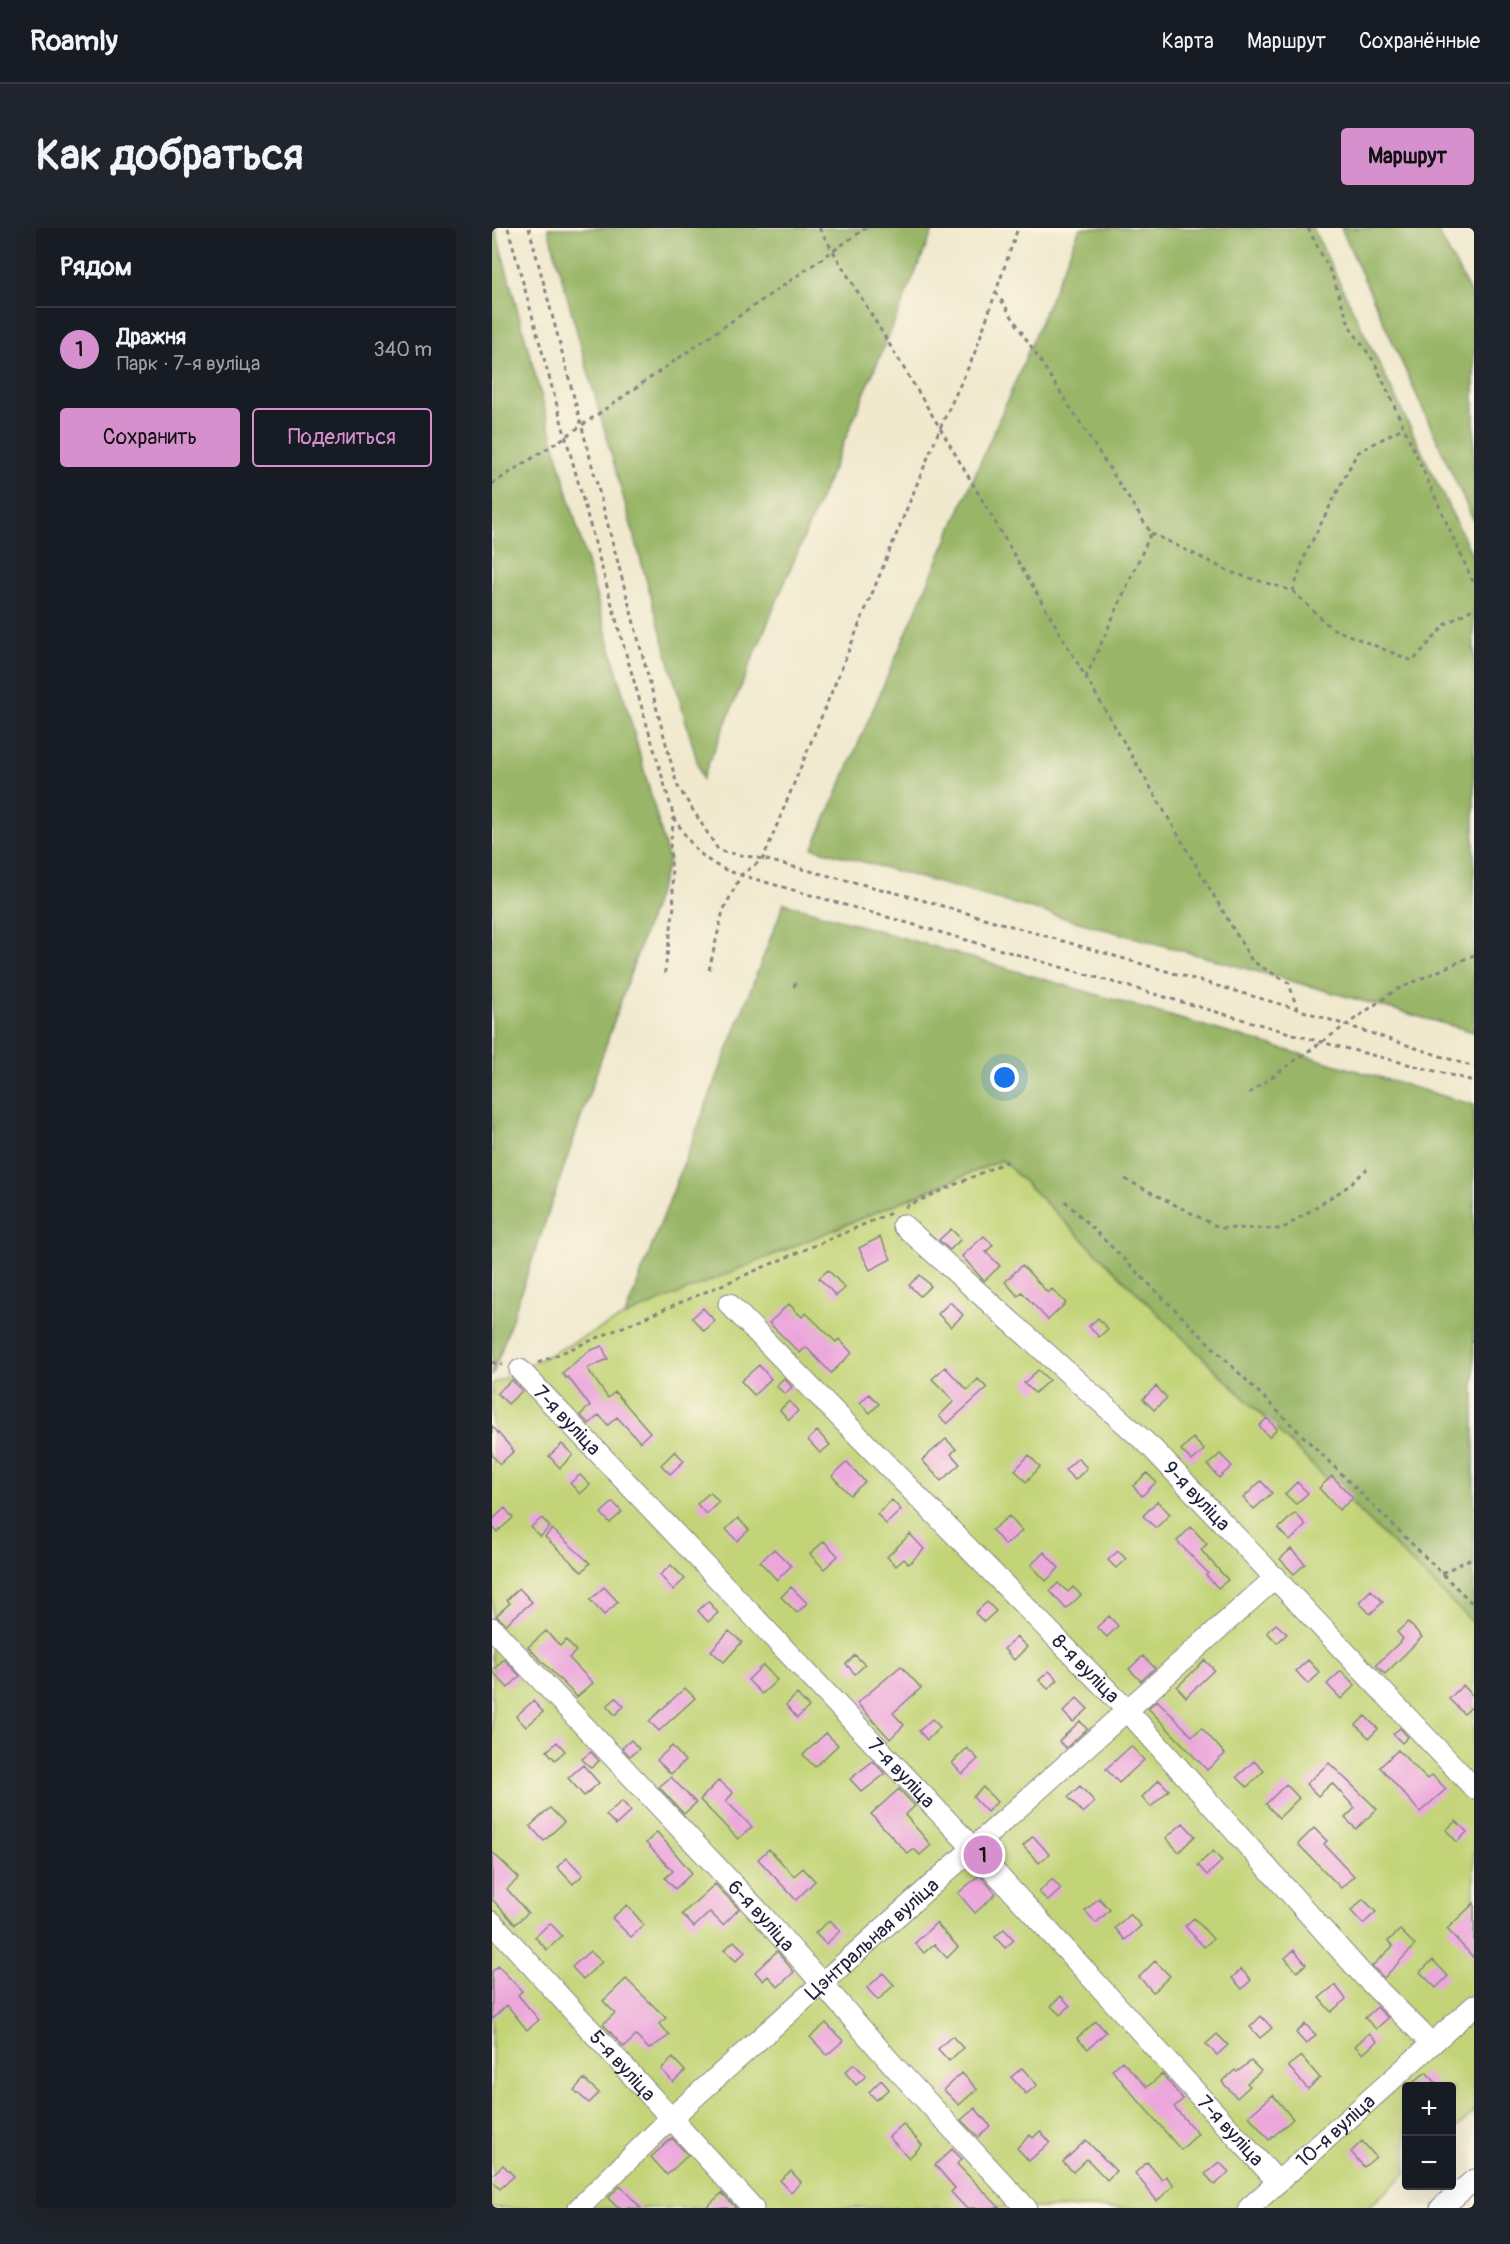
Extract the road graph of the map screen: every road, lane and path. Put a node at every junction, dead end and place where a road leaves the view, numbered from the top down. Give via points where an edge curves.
1 (508, 228) edge
2 (529, 228) edge
3 (819, 228) edge
4 (866, 228) edge
5 (1018, 228) edge
6 (1308, 228) edge
7 (834, 252) junction
8 (996, 292) junction
9 (580, 425) junction
10 (1404, 427) junction
11 (940, 428) junction
12 (565, 437) junction
13 (492, 484) edge
14 (1151, 533) junction
15 (1474, 584) edge
16 (1293, 591) junction
17 (1474, 608) edge
18 (1086, 677) junction
19 (674, 817) junction
20 (763, 859) junction
21 (741, 875) junction
22 (1474, 955) edge
23 (709, 970) dead end
24 (664, 978) dead end
25 (796, 980) dead end
26 (794, 987) dead end
27 (1297, 1009) junction
28 (1345, 1026) junction
29 (1321, 1042) junction
30 (1474, 1067) edge
31 (1474, 1081) edge
32 (1249, 1093) dead end
33 (1010, 1160) dead end
34 (1367, 1169) dead end
35 (1125, 1179) dead end
36 (1065, 1201) dead end
37 (899, 1215) junction
38 (729, 1304) dead end
39 (1473, 1339) edge
40 (1474, 1349) edge
41 (492, 1362) edge
42 (520, 1370) junction
43 (1474, 1557) edge
44 (1442, 1573) junction
45 (1276, 1577) junction
46 (1474, 1605) edge
47 (492, 1628) edge
48 (1126, 1709) junction
49 (1474, 1788) edge
50 (972, 1847) junction
51 (492, 1922) edge
52 (822, 1983) junction
53 (1474, 2006) edge
54 (1432, 2044) junction
55 (670, 2119) junction
56 (1474, 2180) edge
57 (1278, 2182) junction
58 (579, 2208) edge
59 (753, 2208) edge
60 (1026, 2208) edge
61 (1249, 2208) edge
62 (1441, 2208) edge

1 - 12 path
2 - 9 path
3 - 7 path
4 - 7 path
5 - 8 path
6 - 10 path via 1332,275 1350,327 1376,363
7 - 9 path
7 - 11 path
8 - 11 path via 974,356
8 - 14 path
9 - 12 path
9 - 20 path via 677,785 719,851
10 - 15 path
10 - 16 path via 1357,453 1306,553
11 - 18 path
11 - 20 path
12 - 13 path
12 - 19 path
14 - 16 path via 1233,573
14 - 18 path
16 - 17 path via 1331,628 1413,661 1446,624
18 - 27 path via 1252,962 1289,983
19 - 21 path via 688,843 701,855 722,870
19 - 24 path via 670,847 674,906
20 - 21 path
20 - 27 path via 908,896
21 - 23 path via 723,911
21 - 29 path
22 - 28 path via 1396,990
25 - 26 path
27 - 28 path
28 - 29 path
28 - 30 path
29 - 31 path
29 - 32 path
33 - 37 path
34 - 35 path via 1347,1187 1282,1229 1220,1228
36 - 44 path
37 - 42 path
37 - 45 street, 9-я вуліца via 1152,1448
38 - 48 street, 8-я вуліца
39 - 40 path
41 - 42 path
42 - 50 street, 7-я вуліца
43 - 44 path
44 - 46 path
45 - 48 street, Цэнтральная вуліца
45 - 49 street, 9-я вуліца
47 - 52 street, 6-я вуліца
48 - 50 street, Цэнтральная вуліца
48 - 54 street, 8-я вуліца via 1363,1975
50 - 52 street, Цэнтральная вуліца
50 - 57 street, 7-я вуліца
51 - 55 street, 5-я вуліца
52 - 55 street, Цэнтральная вуліца
52 - 60 street, 6-я вуліца
53 - 54 street, 10-я вуліца
54 - 57 street, 10-я вуліца
55 - 58 street, Цэнтральная вуліца
55 - 59 street, 5-я вуліца
56 - 62 street
57 - 61 street, 10-я вуліца

